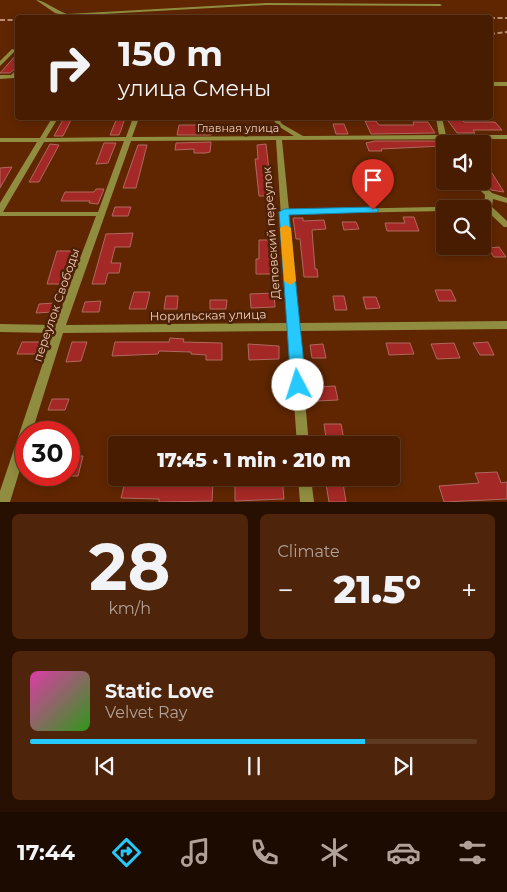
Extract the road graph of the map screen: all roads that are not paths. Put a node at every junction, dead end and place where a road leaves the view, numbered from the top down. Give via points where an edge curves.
1 (38, 0) edge
2 (440, 6) dead end
3 (15, 50) edge
4 (15, 51) edge
5 (0, 52) edge
6 (0, 64) edge
7 (15, 74) edge
8 (0, 77) edge
9 (493, 84) edge
10 (507, 84) edge
11 (54, 120) edge
12 (135, 120) edge
13 (277, 120) edge
14 (440, 120) edge
15 (444, 135) edge
16 (300, 137) junction
17 (436, 137) edge
18 (491, 137) edge
19 (507, 137) edge
20 (129, 139) junction
21 (279, 139) junction
22 (0, 140) edge
23 (41, 140) junction
24 (484, 190) edge
25 (489, 195) junction
26 (489, 200) edge
27 (507, 200) edge
28 (436, 209) edge
29 (491, 211) edge
30 (0, 212) edge
31 (284, 212) junction
32 (101, 214) junction
33 (507, 225) edge
34 (294, 326) junction
35 (507, 326) edge
36 (0, 328) edge
37 (59, 330) junction
38 (302, 436) edge
39 (306, 486) edge
40 (3, 502) edge
41 (307, 502) edge

1 - 2 street via 67,15 259,4
3 - 5 street
4 - 6 street
7 - 8 street
9 - 10 street
11 - 23 street
12 - 20 street, переулок Свободы
13 - 16 street
14 - 15 street
16 - 17 street, Главная улица
16 - 21 street, Главная улица
18 - 19 street, Главная улица
20 - 21 street, Главная улица
20 - 23 street, Главная улица
20 - 32 street, переулок Свободы
21 - 31 street, Деповский переулок
22 - 23 street, Главная улица
23 - 30 street
24 - 25 street
25 - 26 street
25 - 27 street
28 - 31 street
29 - 33 street
30 - 32 street
31 - 34 street, Деповский переулок
32 - 37 street, переулок Свободы
34 - 35 street, Норильская улица
34 - 37 street, Норильская улица
34 - 38 street, Деповский переулок
36 - 37 street, Норильская улица
37 - 40 street, переулок Свободы
39 - 41 street

